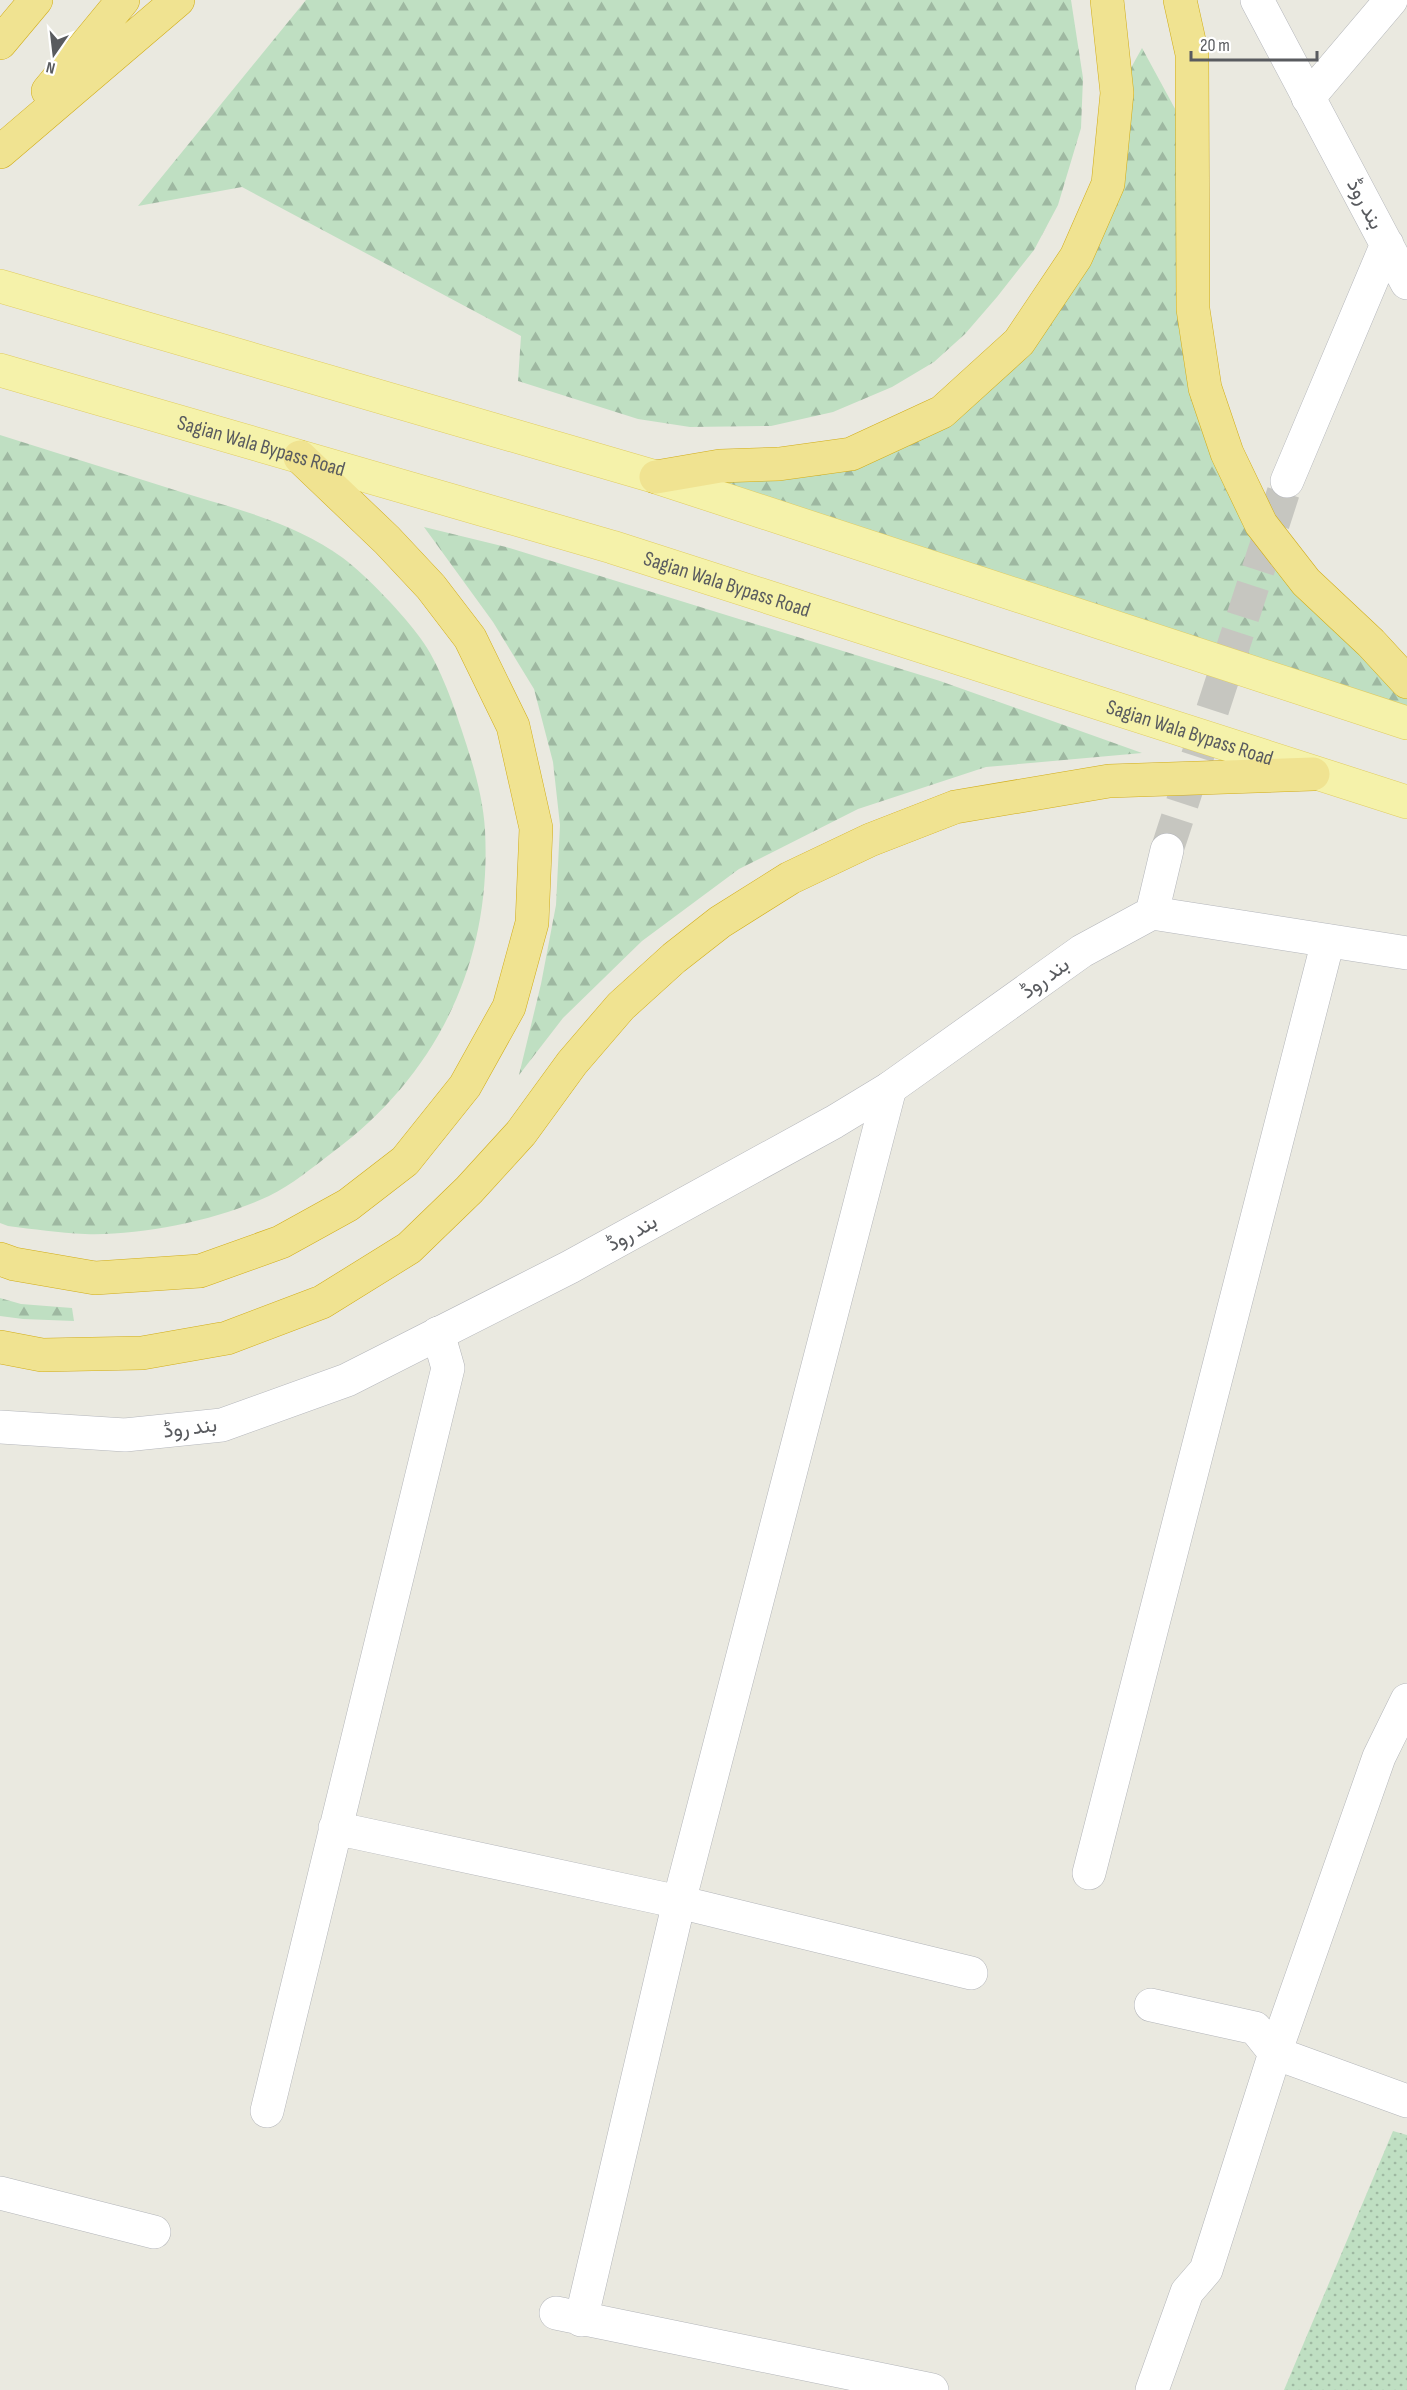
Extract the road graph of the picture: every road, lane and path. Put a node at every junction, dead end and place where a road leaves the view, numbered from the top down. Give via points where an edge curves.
1 (36, 0) edge
2 (123, 0) edge
3 (178, 0) edge
4 (1107, 0) edge
5 (1180, 0) edge
6 (1257, 0) edge
7 (1391, 0) edge
8 (0, 43) edge
9 (1308, 98) junction
10 (0, 151) edge
11 (1387, 244) junction
12 (1407, 283) edge
13 (0, 286) edge
14 (0, 370) edge
15 (300, 458) junction
16 (656, 477) junction
17 (1287, 481) tunnel mouth
18 (1407, 682) edge
19 (1407, 723) edge
20 (1313, 774) junction
21 (1407, 802) edge
22 (1167, 850) tunnel mouth
23 (1152, 913) junction
24 (1328, 941) junction
25 (1407, 953) edge
26 (890, 1088) junction
27 (0, 1259) edge
28 (438, 1333) junction
29 (0, 1347) edge
30 (0, 1427) edge
31 (1407, 1700) edge
32 (335, 1828) junction
33 (1089, 1873) dead end
34 (678, 1902) junction
35 (971, 1973) dead end
36 (1152, 2005) dead end
37 (1275, 2053) junction
38 (1407, 2101) edge
39 (267, 2111) dead end
40 (0, 2193) edge
41 (154, 2232) dead end
42 (932, 2390) edge
43 (1152, 2390) edge

1 - 8 highway
2 - 10 highway
3 - 10 highway
4 - 16 highway via 1117,93 1108,184 1076,257 1019,342 942,412 851,454 779,464 720,466
5 - 18 highway via 1192,54 1193,309 1205,388 1227,453 1261,524 1306,582
6 - 9 street, بند روڈ
7 - 9 street
9 - 11 street, بند روڈ
11 - 12 street
11 - 17 street, بند روڈ
13 - 16 main road
14 - 15 main road, Sagian Wala Bypass Road
15 - 20 main road, Sagian Wala Bypass Road via 612,547
15 - 27 highway via 431,587 470,638 513,726 536,828 532,923 509,1007 465,1086 405,1161 348,1204 281,1242 200,1271 95,1278
16 - 19 main road
20 - 21 main road, Sagian Wala Bypass Road
20 - 29 highway via 1108,781 955,807 870,840 790,878 720,922 674,958 621,1006 521,1133 469,1190 409,1248 322,1302 227,1338 142,1353 42,1355
22 - 23 street
23 - 24 street
23 - 26 street, بند روڈ via 1082,951
24 - 25 street
24 - 33 street
26 - 28 street, بند روڈ via 570,1267
26 - 34 street
28 - 30 street, بند روڈ via 347,1380 222,1425 125,1435
28 - 32 street via 448,1368
31 - 37 street via 1379,1757
32 - 34 street
32 - 39 street
34 - 35 street
34 - 42 street via 569,2316
36 - 37 street via 1255,2028
37 - 38 street
37 - 43 street via 1206,2270 1186,2292
40 - 41 street

